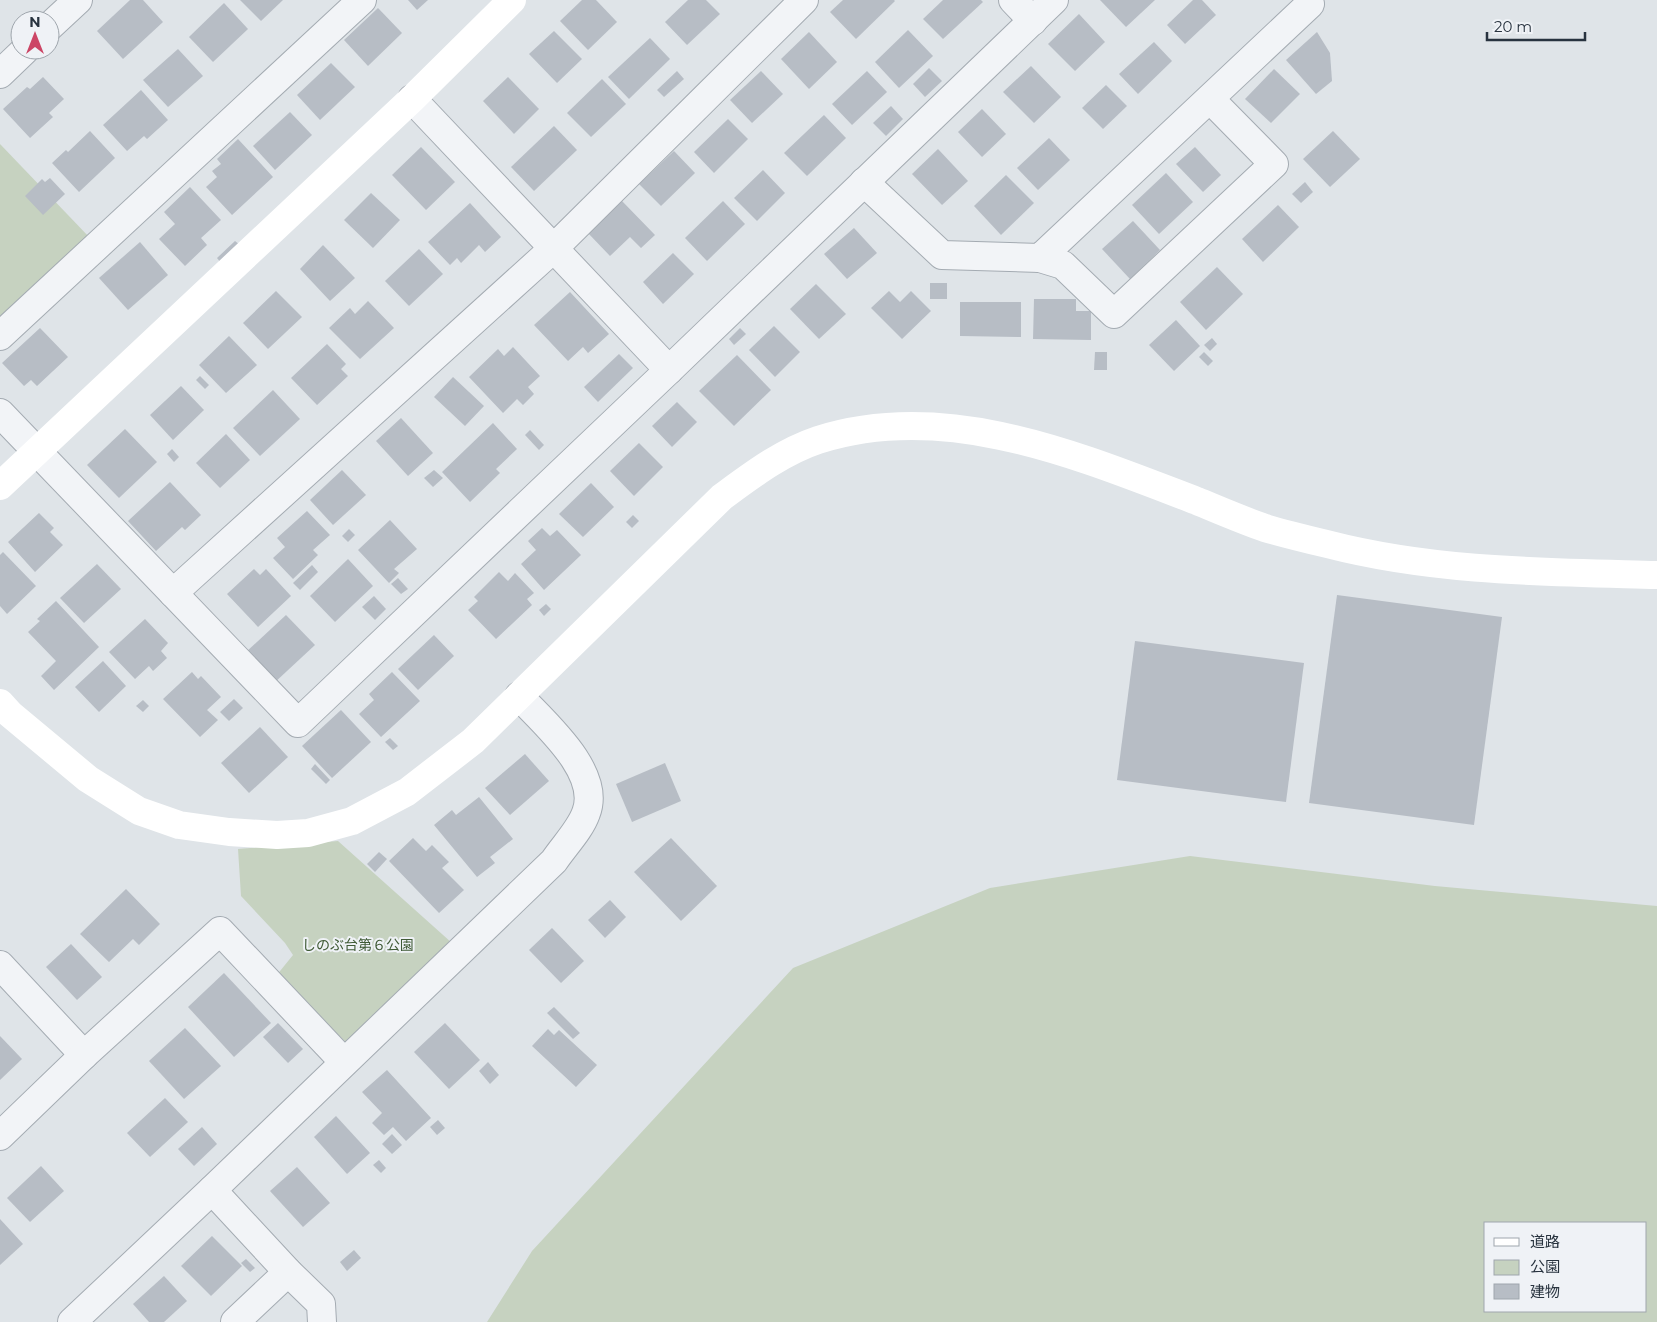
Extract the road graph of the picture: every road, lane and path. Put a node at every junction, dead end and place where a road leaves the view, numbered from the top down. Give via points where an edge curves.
1 (78, 0) edge
2 (362, 0) edge
3 (512, 0) edge
4 (804, 0) edge
5 (1013, 0) edge
6 (1054, 0) edge
7 (1308, 0) edge
8 (60, 17) edge
9 (1033, 20) junction
10 (15, 60) edge
11 (0, 74) edge
12 (412, 98) junction
13 (1210, 98) junction
14 (864, 182) junction
15 (554, 248) junction
16 (1040, 258) junction
17 (0, 336) edge
18 (669, 370) junction
19 (0, 413) edge
20 (37, 451) junction
21 (0, 486) edge
22 (1657, 575) edge
23 (173, 593) junction
24 (519, 696) junction
25 (0, 703) edge
26 (0, 965) edge
27 (84, 1055) junction
28 (344, 1062) junction
29 (0, 1136) edge
30 (212, 1190) junction
31 (288, 1272) junction
32 (72, 1322) edge
33 (235, 1322) edge
34 (322, 1322) edge

1 - 8 street
2 - 17 street
3 - 12 street
4 - 15 street
5 - 9 street
6 - 9 street
7 - 13 street via 1310,4
9 - 14 street
10 - 11 street
12 - 15 street
12 - 20 street
13 - 16 street
13 - 16 street via 1274,164 1267,171 1114,314 1063,265
14 - 16 street via 942,255
14 - 18 street
15 - 18 street
15 - 23 street
18 - 23 street via 298,723
19 - 20 street
20 - 21 street
20 - 23 street
22 - 24 street via 1472,568 1388,557 1264,527 1047,448 967,429 914,425 860,429 817,441 766,464 722,497
24 - 25 street via 473,741 407,792 352,821 308,833 277,835 180,825 139,811 88,779
24 - 28 street via 574,755 582,769 588,792 587,812 554,861
26 - 27 street
27 - 28 street via 220,931
27 - 29 street
28 - 30 street
30 - 31 street
30 - 32 street
31 - 33 street
31 - 34 street via 321,1304

